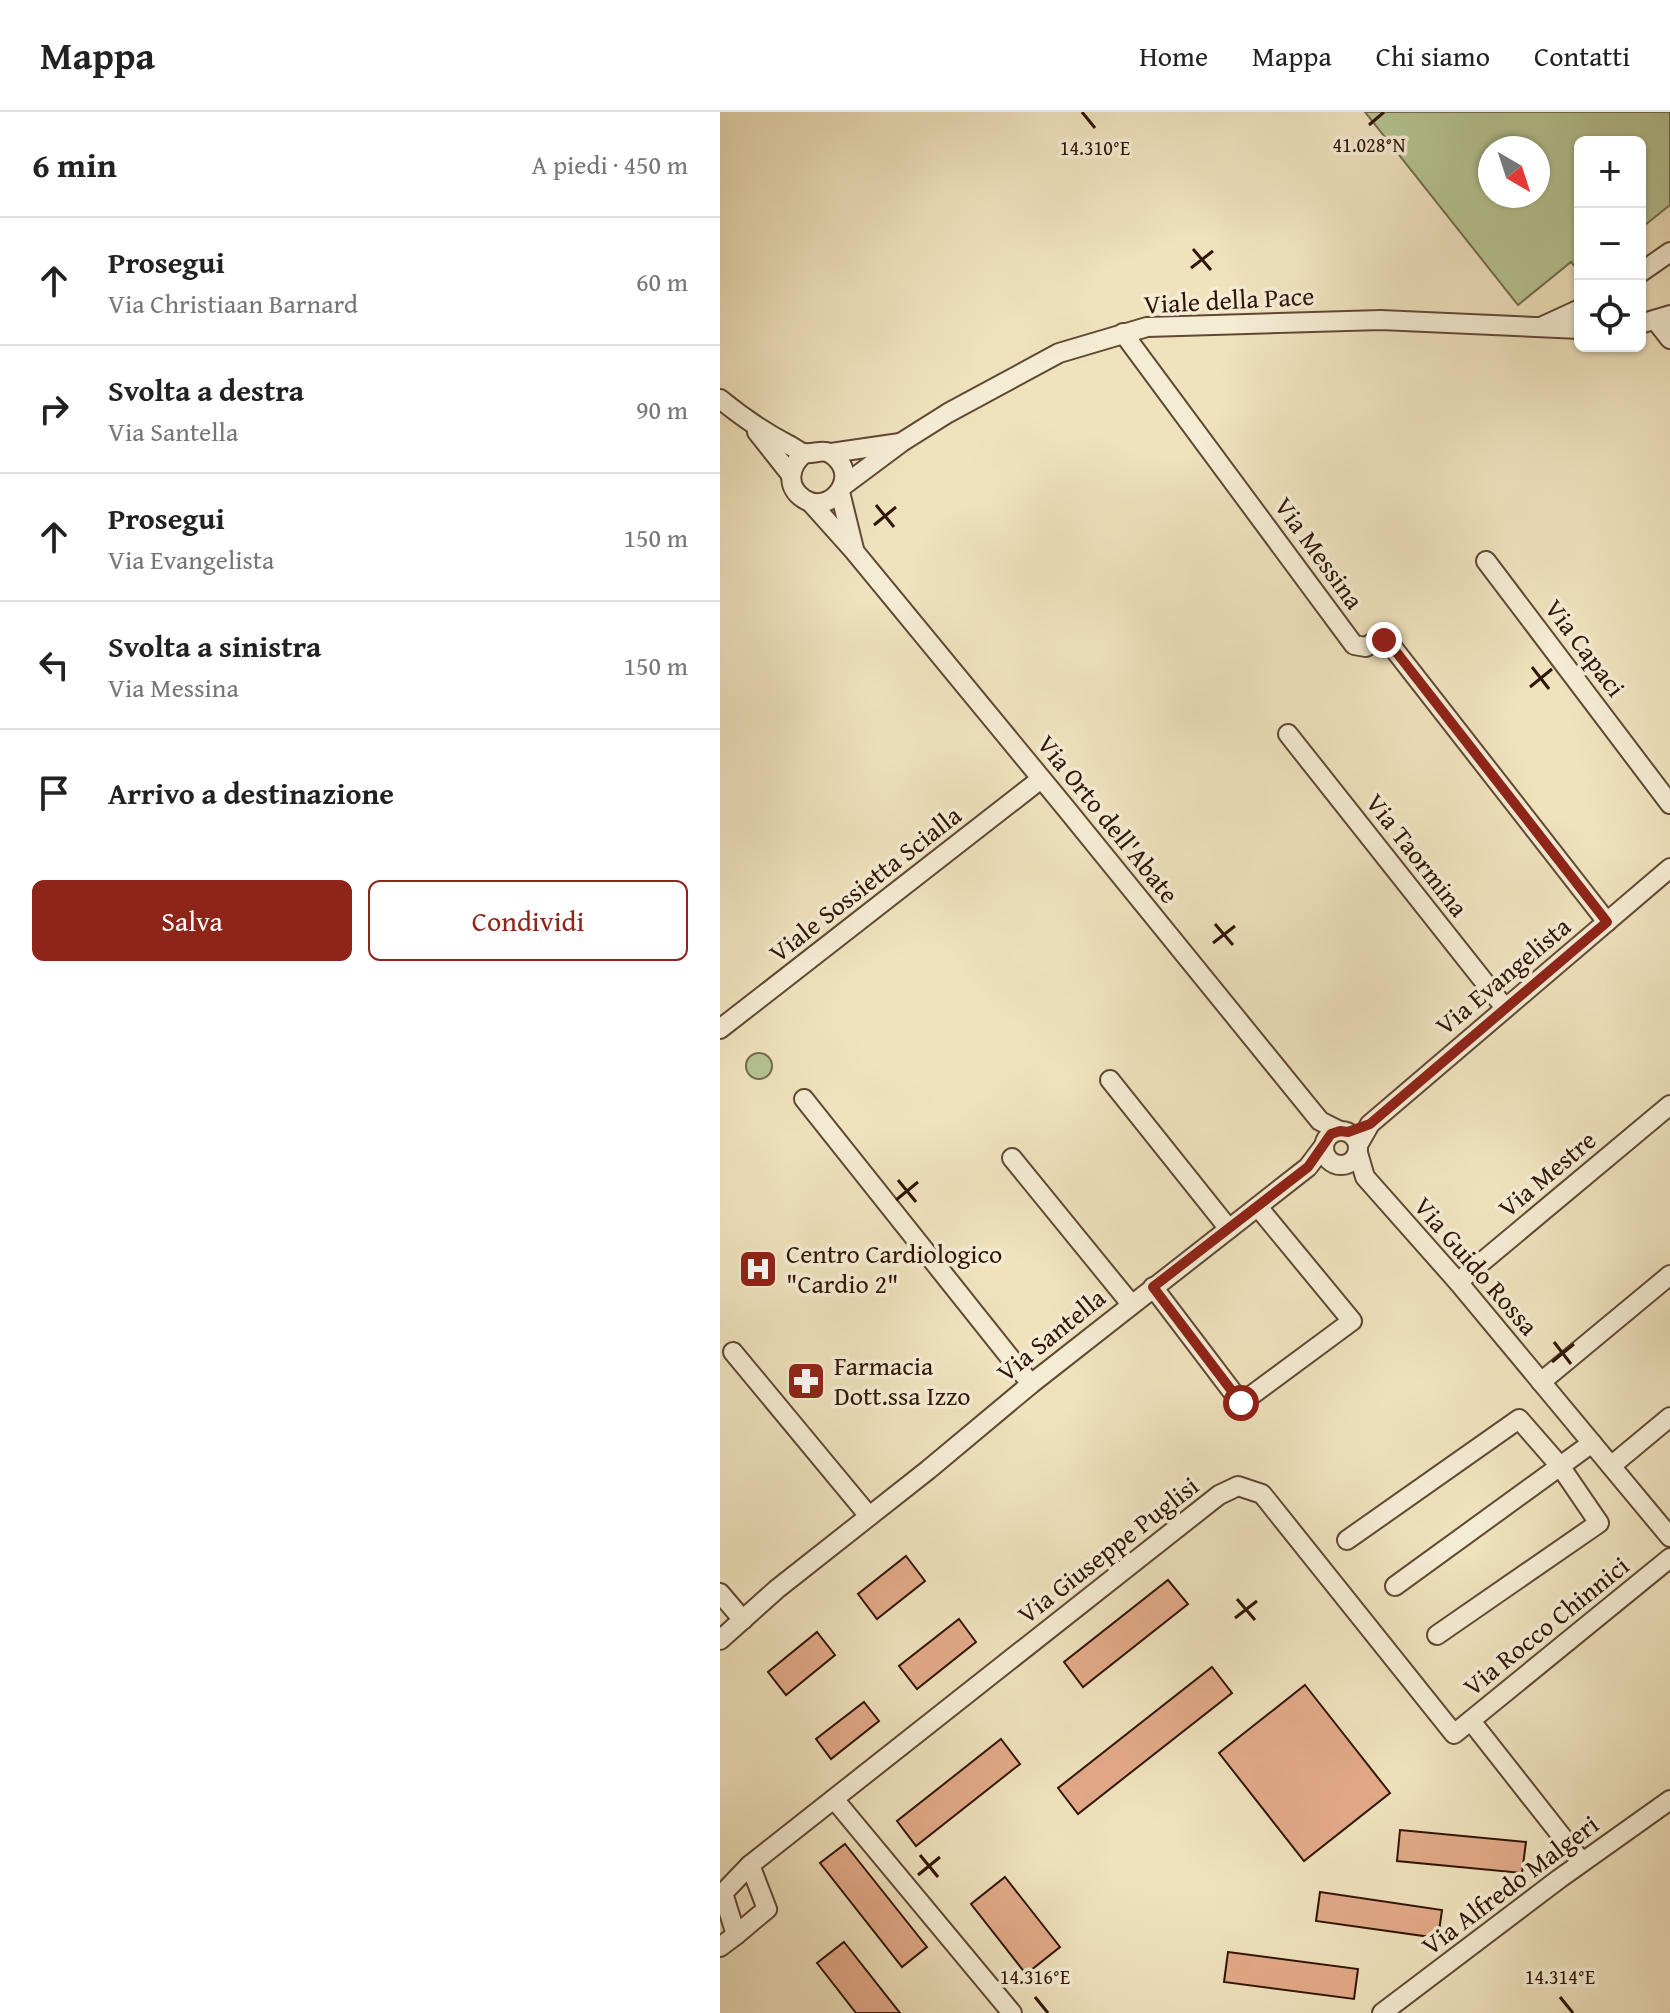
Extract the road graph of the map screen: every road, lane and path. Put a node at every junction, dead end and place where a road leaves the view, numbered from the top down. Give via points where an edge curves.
1 (1670, 252) edge
2 (1646, 269) edge
3 (1574, 312) edge
4 (1655, 320) edge
5 (1537, 329) junction
6 (1574, 329) edge
7 (1123, 333) junction
8 (1670, 339) edge
9 (720, 399) edge
10 (753, 426) junction
11 (902, 442) junction
12 (805, 453) junction
13 (831, 453) junction
14 (791, 475) junction
15 (841, 489) junction
16 (811, 503) junction
17 (854, 551) junction
18 (1486, 561) dead end
19 (1288, 734) dead end
20 (1041, 779) junction
21 (1670, 804) edge
22 (1667, 877) edge
23 (1607, 922) junction
24 (1505, 1008) junction
25 (720, 1029) edge
26 (1110, 1080) dead end
27 (804, 1099) dead end
28 (1670, 1105) edge
29 (1341, 1147) junction
30 (1012, 1158) dead end
31 (1258, 1207) junction
32 (1229, 1229) junction
33 (1670, 1275) edge
34 (1458, 1282) junction
35 (1153, 1287) junction
36 (1131, 1304) junction
37 (733, 1352) dead end
38 (1541, 1382) junction
39 (1031, 1384) junction
40 (1670, 1417) edge
41 (1592, 1443) junction
42 (1560, 1466) junction
43 (1611, 1466) junction
44 (869, 1516) junction
45 (1670, 1537) edge
46 (1347, 1540) dead end
47 (1670, 1558) edge
48 (1395, 1586) dead end
49 (720, 1593) edge
50 (743, 1620) junction
51 (1437, 1635) dead end
52 (720, 1640) edge
53 (1471, 1721) junction
54 (1454, 1734) joint
55 (834, 1799) junction
56 (1670, 1800) edge
57 (1582, 1862) junction
58 (750, 1865) junction
59 (736, 1935) junction
60 (720, 1947) edge
61 (1012, 2013) edge
62 (1382, 2013) edge

1 - 2 street
3 - 5 street, Viale della Pace
4 - 8 street
5 - 6 street, Viale della Pace
5 - 7 street, Viale della Pace via 1381,320 1147,327
7 - 11 street, Viale della Pace via 1059,353
7 - 23 street, Via Messina via 1354,645 1366,647 1377,640 1390,644
9 - 10 street
10 - 12 street
10 - 14 street
11 - 13 street, Viale della Pace
11 - 15 street, Viale della Pace
12 - 13 street
12 - 14 street
13 - 15 street via 841,464
14 - 16 street via 796,492
15 - 16 street via 827,502
15 - 17 street
16 - 17 street, Via Orto dell'Abate
17 - 20 street, Via Orto dell'Abate
18 - 21 street, Via Capaci
19 - 24 street, Via Taormina
20 - 25 street, Viale Sossietta Scialla
20 - 29 street, Via Orto dell'Abate
22 - 23 street, Via Evangelista
23 - 24 street, Via Evangelista
24 - 29 street, Via Evangelista
26 - 32 street
27 - 39 street
28 - 34 street, Via Mestre
29 - 31 street, Via Santella
29 - 34 street, Via Guido Rossa
30 - 36 street
31 - 32 street, Via Santella
31 - 35 street via 1352,1321 1241,1403
32 - 35 street, Via Santella
33 - 38 street
34 - 38 street, Via Guido Rossa
35 - 36 street, Via Santella
36 - 39 street, Via Santella
37 - 44 street
38 - 41 street, Via Guido Rossa
39 - 44 street, Via Santella
40 - 43 street
41 - 42 street
41 - 43 street, Via Guido Rossa
42 - 46 street via 1519,1419
42 - 48 street
42 - 51 street via 1599,1523
43 - 45 street, Via Guido Rossa
44 - 50 street, Via Santella
47 - 53 street, Via Rocco Chinnici
49 - 50 street
50 - 52 street, Via Santella
53 - 54 street, Via Rocco Chinnici
53 - 57 street
54 - 55 street, Via Giuseppe Puglisi via 1262,1494 1238,1486 1219,1495
55 - 58 street, Via Giuseppe Puglisi
55 - 61 street
56 - 57 street, Via Alfredo Malgeri
57 - 62 street, Via Alfredo Malgeri
58 - 59 street, Via Giuseppe Puglisi via 723,1893
58 - 59 street via 767,1909
59 - 60 street

